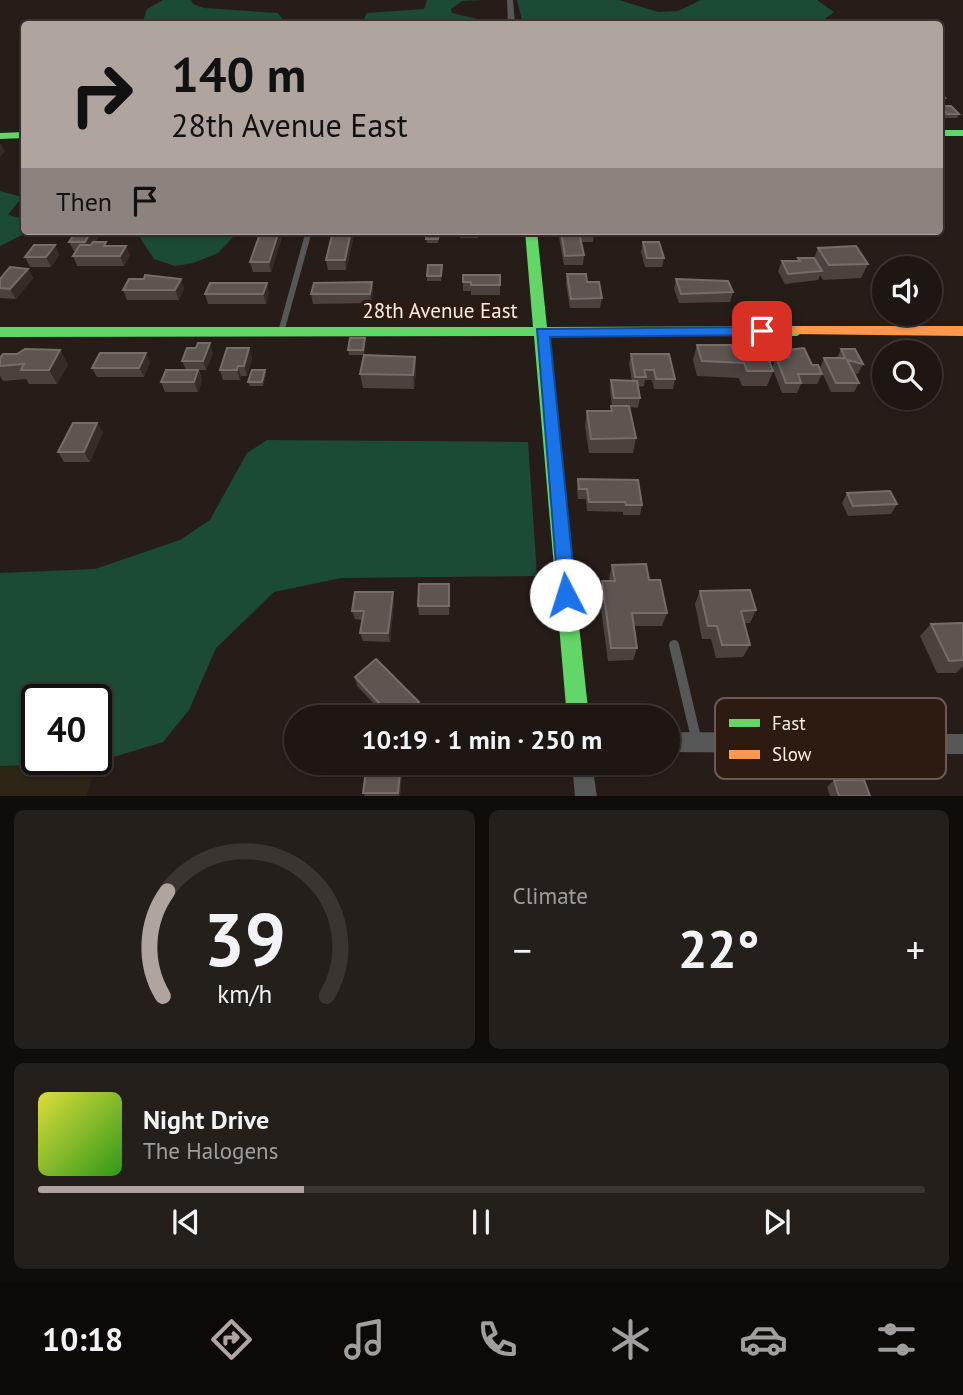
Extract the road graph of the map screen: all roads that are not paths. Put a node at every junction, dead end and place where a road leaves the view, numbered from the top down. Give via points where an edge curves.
1 (510, 0) edge
2 (512, 21) edge
3 (943, 133) edge
4 (963, 133) edge
5 (0, 135) edge
6 (21, 135) edge
7 (308, 235) edge
8 (531, 235) edge
9 (963, 331) edge
10 (0, 332) edge
11 (281, 332) junction
12 (542, 332) junction
13 (674, 645) dead end
14 (577, 705) edge
15 (680, 742) edge
16 (697, 742) junction
17 (715, 742) edge
18 (583, 775) edge
19 (586, 796) edge

1 - 2 street
3 - 4 street
5 - 6 street
7 - 11 lane
8 - 12 street
9 - 12 street, 28th Avenue East
10 - 11 street, 28th Avenue East
11 - 12 street, 28th Avenue East
12 - 14 street
13 - 16 lane
15 - 16 street
16 - 17 street
18 - 19 street

